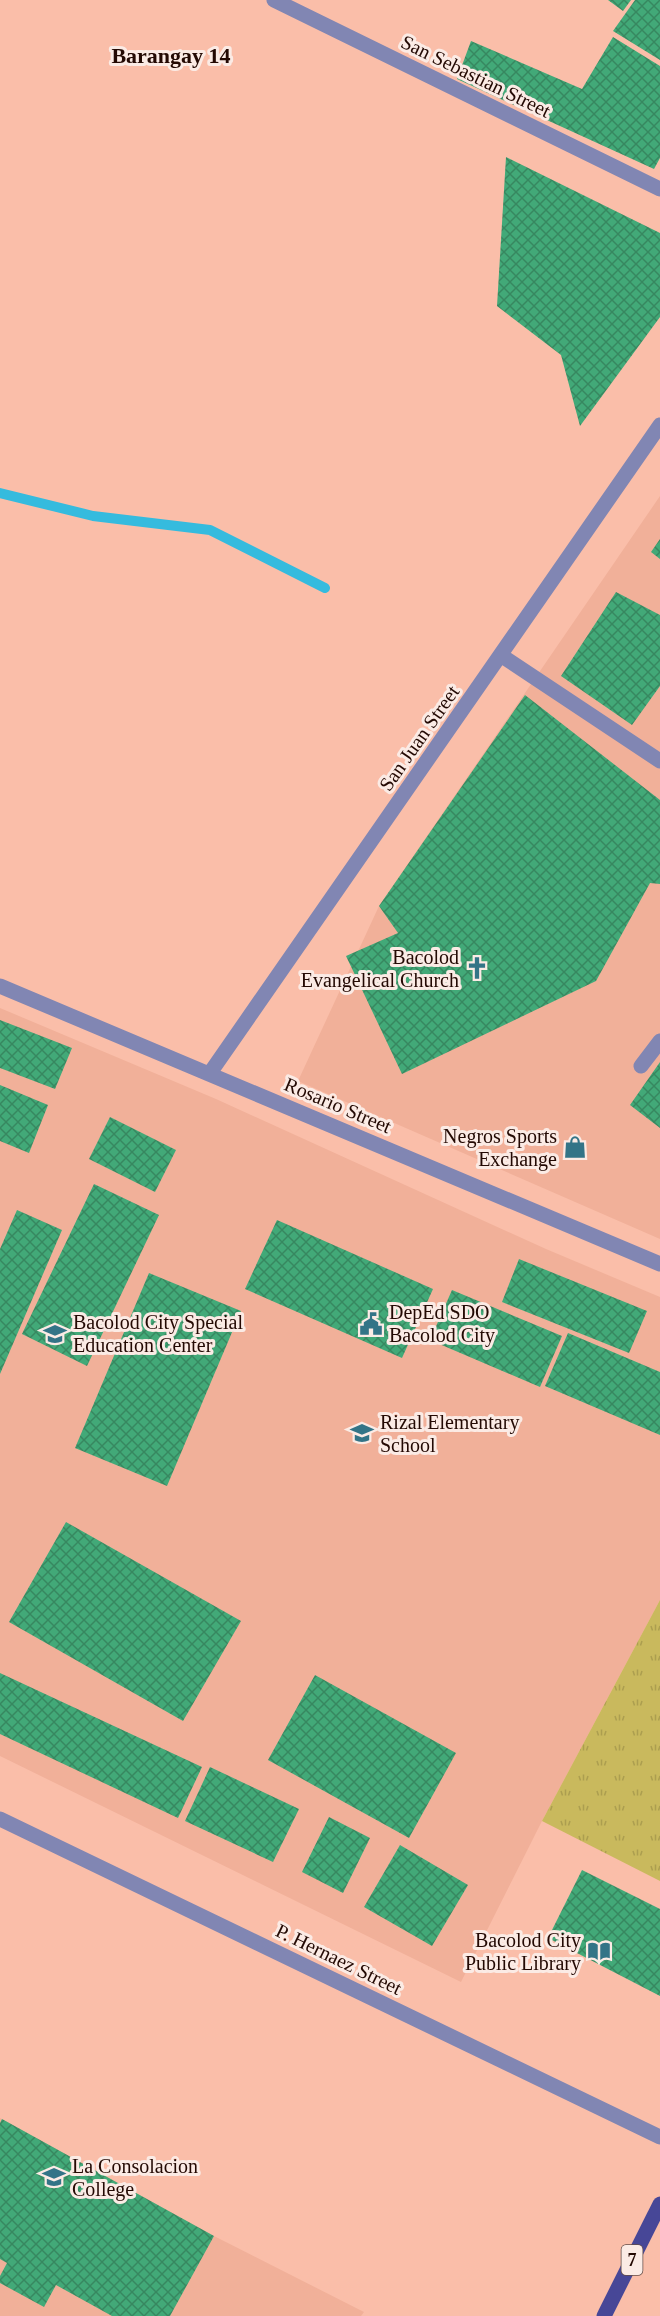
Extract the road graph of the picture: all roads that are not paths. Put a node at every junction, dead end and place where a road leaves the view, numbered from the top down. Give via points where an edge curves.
1 (274, 0) edge
2 (660, 189) edge
3 (660, 425) edge
4 (502, 656) junction
5 (660, 761) edge
6 (0, 986) edge
7 (660, 1041) edge
8 (641, 1066) dead end
9 (210, 1074) junction
10 (660, 1264) edge
11 (0, 1819) edge
12 (660, 2137) edge
13 (660, 2205) edge
14 (604, 2316) edge

1 - 2 street, San Sebastian Street
3 - 4 street, San Juan Street
4 - 5 street
4 - 9 street, San Juan Street
6 - 9 street, Rosario Street
7 - 8 street
9 - 10 street, Rosario Street
11 - 12 street, P. Hernaez Street
13 - 14 main road, 7

